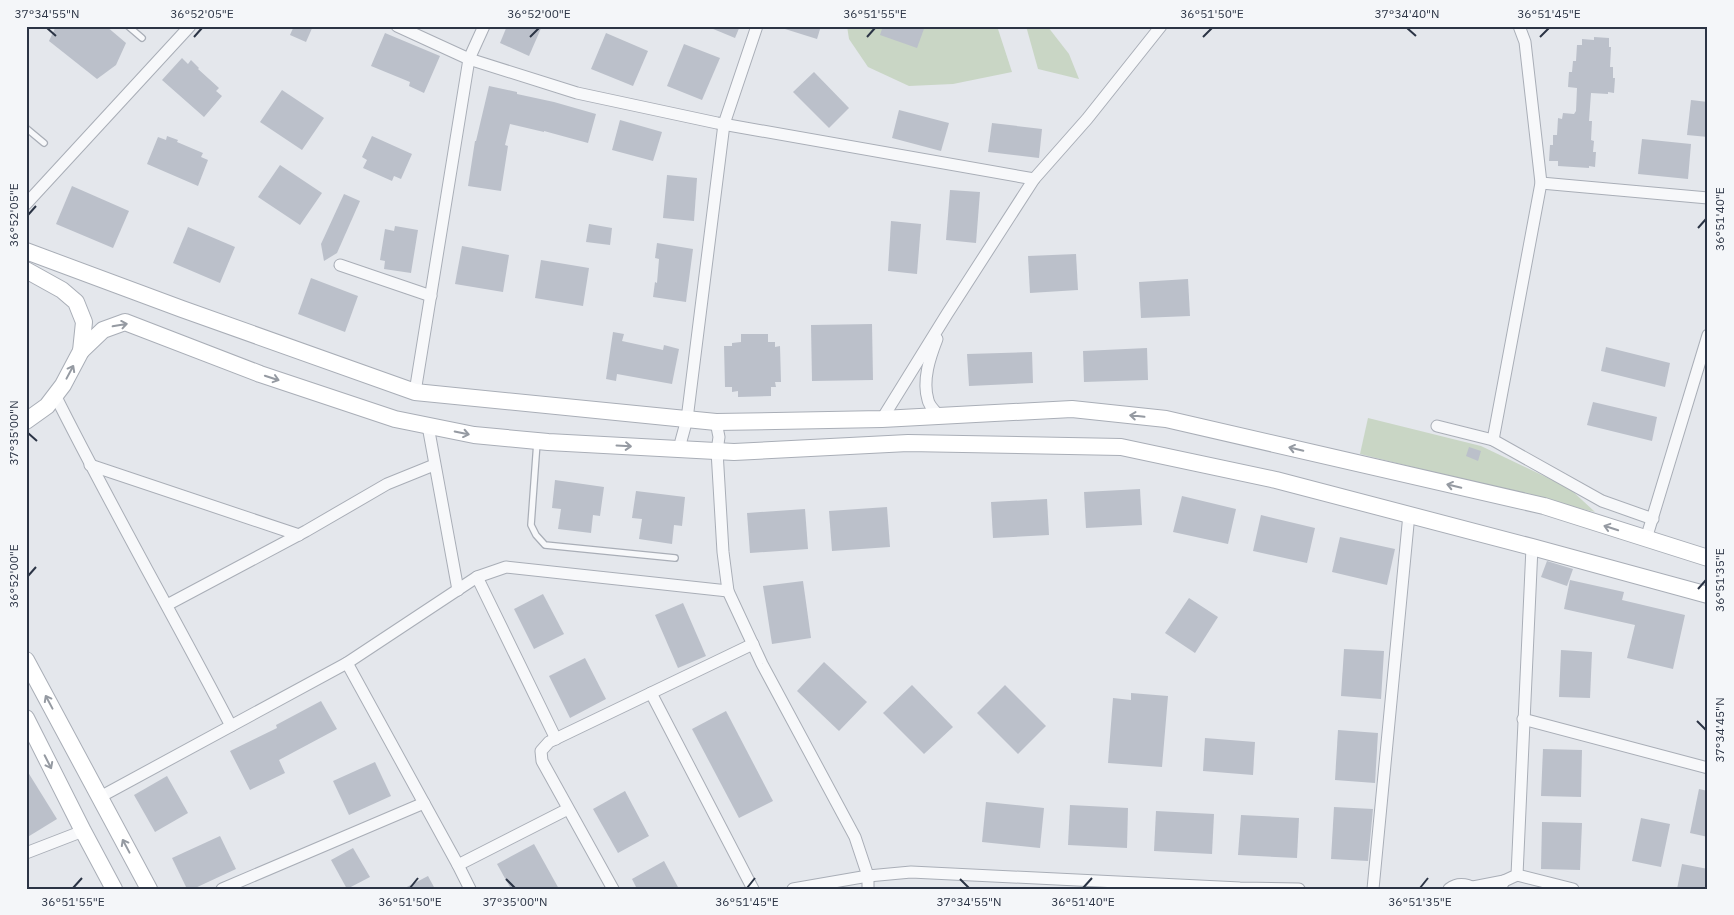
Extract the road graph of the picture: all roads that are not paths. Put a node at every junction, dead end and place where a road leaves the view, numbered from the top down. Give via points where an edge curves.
1 (128, 26) edge
2 (397, 26) edge
3 (484, 26) edge
4 (757, 26) edge
5 (1161, 26) edge
6 (1519, 26) edge
7 (188, 27) edge
8 (142, 38) dead end
9 (469, 59) junction
10 (724, 124) junction
11 (26, 128) edge
12 (44, 143) dead end
13 (1034, 179) junction
14 (1541, 182) junction
15 (1708, 198) edge
16 (26, 204) edge
17 (26, 251) edge
18 (340, 265) dead end
19 (26, 270) edge
20 (431, 296) junction
21 (947, 314) junction
22 (1708, 335) edge
23 (81, 351) junction
24 (1705, 354) edge
25 (415, 392) junction
26 (55, 396) junction
27 (939, 416) junction
28 (688, 419) junction
29 (882, 419) junction
30 (26, 421) edge
31 (716, 422) junction
32 (428, 426) junction
33 (1437, 426) dead end
34 (1493, 440) junction
35 (537, 441) junction
36 (682, 450) junction
37 (717, 451) junction
38 (90, 465) junction
39 (434, 465) junction
40 (1410, 514) junction
41 (1652, 519) junction
42 (299, 535) junction
43 (1646, 539) junction
44 (1532, 547) junction
45 (675, 558) dead end
46 (1708, 558) edge
47 (477, 576) junction
48 (458, 590) junction
49 (728, 591) junction
50 (1708, 595) edge
51 (167, 605) junction
52 (753, 644) junction
53 (26, 660) edge
54 (347, 663) junction
55 (651, 693) junction
56 (26, 718) edge
57 (1523, 719) junction
58 (231, 726) junction
59 (556, 739) junction
60 (1708, 768) edge
61 (100, 797) junction
62 (424, 803) junction
63 (568, 808) junction
64 (83, 831) junction
65 (26, 853) edge
66 (458, 865) junction
67 (1517, 874) junction
68 (868, 876) junction
69 (1502, 885) edge
70 (1447, 888) edge
71 (1475, 888) edge
72 (114, 889) edge
73 (148, 889) edge
74 (222, 889) edge
75 (470, 889) edge
76 (613, 889) edge
77 (753, 889) edge
78 (793, 889) edge
79 (868, 889) edge
80 (1299, 889) edge
81 (1373, 889) edge
82 (1573, 889) edge

1 - 8 lane
2 - 9 street
3 - 9 street
4 - 10 street
5 - 13 street
6 - 14 street via 1524,42
7 - 16 street
9 - 10 street via 576,93
9 - 20 street
10 - 13 street
10 - 28 street
11 - 12 lane
13 - 21 street
14 - 15 street
14 - 34 street
17 - 25 main road
18 - 20 street
19 - 23 main road via 62,290 76,302 84,322
20 - 25 street
21 - 27 street via 932,352 926,383 928,402
21 - 29 street
22 - 24 street
26 -> 23 main road
23 -> 32 main road via 102,330 125,322 260,374 395,419
24 - 41 street
25 - 28 main road
26 - 30 main road
26 - 38 street
27 - 29 main road
43 -> 27 main road via 1544,506 1166,419 1072,409
28 - 31 main road
28 - 36 street via 681,441
29 - 31 main road
31 - 37 street
32 -> 35 main road via 474,436
32 - 39 street
33 - 34 street
34 - 41 street via 1602,501
35 -> 36 main road
35 - 45 lane via 531,525 545,545
36 - 37 main road
37 - 40 main road via 908,443 1121,446
37 - 49 street
38 - 42 street
38 - 51 street
39 - 42 street via 387,484
39 - 48 street
40 - 44 main road
40 - 81 street
41 - 43 street
42 - 51 street
43 - 46 main road
44 - 50 main road
44 - 57 street
47 - 48 street
47 - 49 street via 506,568
47 - 59 street
48 - 54 street
49 - 52 street
51 - 58 street
52 - 55 street
52 - 68 street via 855,837
61 -> 53 main road
54 - 58 street
54 - 62 street
55 - 59 street
55 - 77 street
56 -> 64 main road
57 - 60 street
57 - 67 street
58 - 61 street
59 - 63 street via 541,750 542,761
73 -> 61 main road
62 - 66 street
62 - 74 street
63 - 66 street
63 - 76 street
64 - 65 street
64 - 72 main road
66 - 75 street
67 - 69 street
67 - 82 street
68 - 78 street
68 - 79 street
68 - 80 street via 911,872
69 - 71 street
70 - 71 street via 1461,884

